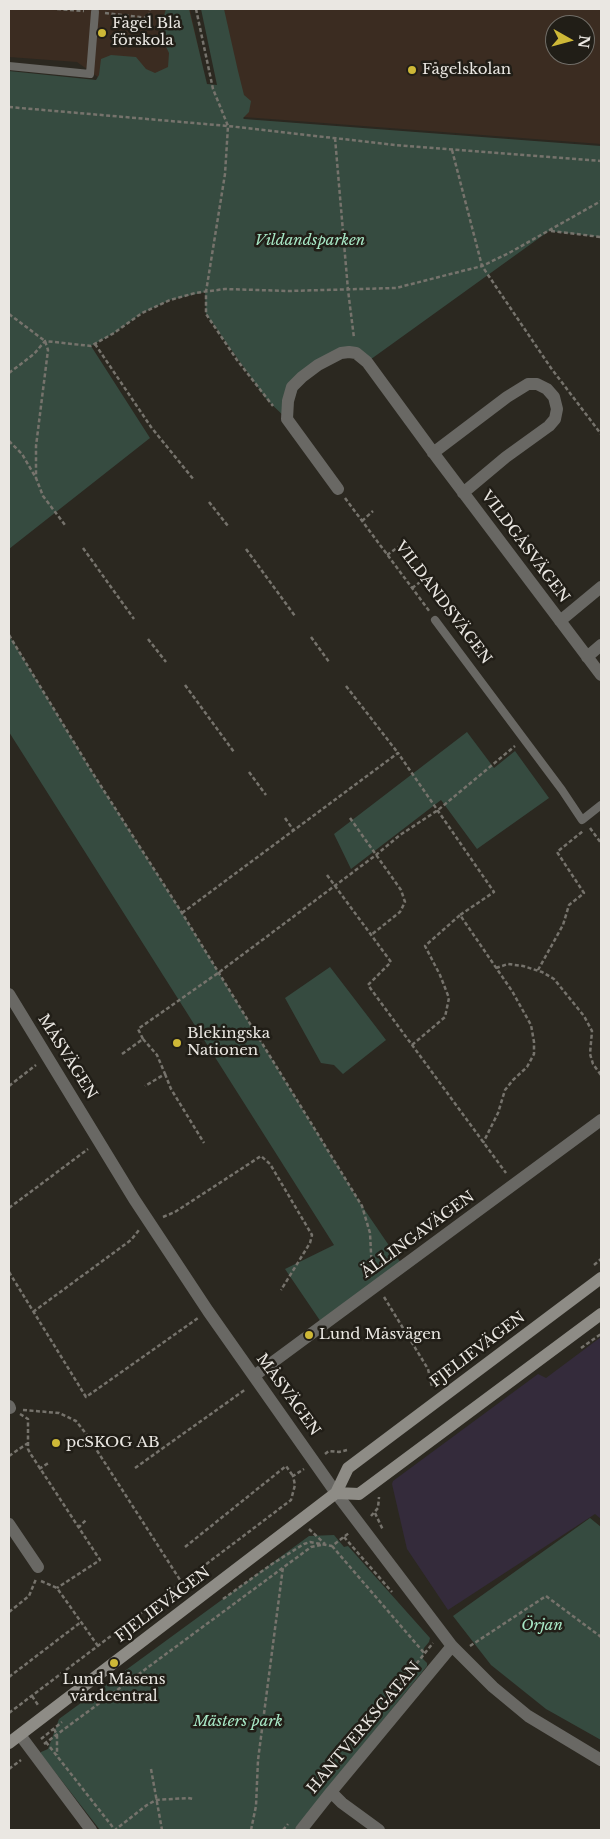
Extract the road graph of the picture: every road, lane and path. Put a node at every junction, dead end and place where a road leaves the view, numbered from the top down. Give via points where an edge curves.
1 (196, 9) edge
2 (95, 12) dead end
3 (9, 66) edge
4 (9, 106) edge
5 (228, 126) junction
6 (335, 138) junction
7 (452, 150) junction
8 (601, 161) edge
9 (601, 201) edge
10 (549, 231) junction
11 (601, 238) edge
12 (482, 266) junction
13 (348, 290) junction
14 (206, 292) junction
15 (9, 314) edge
16 (45, 341) junction
17 (94, 344) junction
18 (356, 353) junction
19 (9, 373) edge
20 (286, 419) junction
21 (601, 434) edge
22 (9, 441) edge
23 (433, 453) junction
24 (36, 478) junction
25 (194, 480) dead end
26 (338, 489) joint
27 (464, 493) junction
28 (209, 502) dead end
29 (373, 511) dead end
30 (362, 521) junction
31 (65, 525) dead end
32 (228, 526) dead end
33 (401, 545) dead end
34 (83, 548) dead end
35 (246, 549) dead end
36 (387, 555) junction
37 (427, 577) dead end
38 (601, 587) edge
39 (412, 588) junction
40 (295, 616) dead end
41 (134, 619) dead end
42 (435, 620) joint
43 (560, 621) junction
44 (9, 635) edge
45 (310, 637) dead end
46 (148, 639) dead end
47 (601, 645) edge
48 (587, 657) junction
49 (166, 662) dead end
50 (329, 662) dead end
51 (601, 675) edge
52 (185, 685) dead end
53 (346, 686) dead end
54 (524, 739) junction
55 (234, 752) dead end
56 (398, 753) junction
57 (249, 772) dead end
58 (266, 795) dead end
59 (601, 805) edge
60 (438, 810) junction
61 (286, 818) dead end
62 (350, 818) dead end
63 (294, 831) junction
64 (601, 843) edge
65 (376, 855) junction
66 (327, 875) dead end
67 (334, 885) junction
68 (182, 913) junction
69 (460, 915) junction
70 (371, 935) junction
71 (496, 968) junction
72 (538, 970) junction
73 (218, 973) junction
74 (9, 994) edge
75 (143, 1039) junction
76 (412, 1045) junction
77 (122, 1054) dead end
78 (47, 1056) junction
79 (165, 1074) junction
80 (601, 1075) edge
81 (9, 1086) edge
82 (145, 1086) dead end
83 (601, 1120) edge
84 (99, 1140) junction
85 (204, 1143) dead end
86 (483, 1143) junction
87 (514, 1185) junction
88 (9, 1208) edge
89 (149, 1222) junction
90 (9, 1272) edge
91 (601, 1278) edge
92 (378, 1285) junction
93 (282, 1290) dead end
94 (208, 1311) junction
95 (33, 1312) junction
96 (601, 1314) edge
97 (255, 1378) junction
98 (432, 1386) dead end
99 (10, 1407) edge
100 (28, 1443) junction
101 (350, 1449) dead end
102 (9, 1456) edge
103 (50, 1462) dead end
104 (316, 1462) junction
105 (39, 1468) junction
106 (135, 1468) dead end
107 (293, 1476) junction
108 (336, 1493) junction
109 (87, 1519) dead end
110 (9, 1524) edge
111 (78, 1528) junction
112 (344, 1537) dead end
113 (325, 1544) junction
114 (332, 1546) junction
115 (185, 1547) dead end
116 (283, 1568) junction
117 (35, 1574) junction
118 (182, 1583) junction
119 (57, 1588) junction
120 (218, 1602) dead end
121 (9, 1612) edge
122 (81, 1622) junction
123 (601, 1637) edge
124 (98, 1646) junction
125 (456, 1649) junction
126 (437, 1666) junction
127 (9, 1677) edge
128 (113, 1680) dead end
129 (126, 1683) junction
130 (9, 1713) edge
131 (68, 1716) dead end
132 (20, 1735) junction
133 (9, 1743) edge
134 (33, 1752) junction
135 (601, 1760) edge
136 (151, 1769) dead end
137 (330, 1792) junction
138 (193, 1799) dead end
139 (156, 1800) junction
140 (91, 1830) edge
141 (162, 1830) edge
142 (252, 1830) edge
143 (301, 1830) edge
144 (379, 1830) edge

1 - 5 path via 213,89
2 - 3 lane via 90,74
4 - 5 path
5 - 6 path
5 - 14 path via 225,174
6 - 7 path
6 - 13 path
7 - 8 path
7 - 12 path
9 - 10 path
10 - 11 path
10 - 12 path
12 - 13 path via 396,288
12 - 21 path via 551,368
13 - 14 path via 225,289
13 - 18 path
14 - 17 path via 156,306
14 - 20 path via 206,314 267,400
15 - 16 path
16 - 17 path
16 - 19 path
16 - 24 path via 48,357 36,446
17 - 25 path via 151,427
18 - 20 street via 341,353 302,377 292,387
18 - 23 street, VILDGÅSVÄGEN via 367,362
20 - 26 street
22 - 24 path via 22,454
23 - 27 street, VILDGÅSVÄGEN
23 - 27 street, VILDGÅSVÄGEN via 528,384 547,389 554,397 555,419
24 - 31 path via 44,496
26 - 30 path, VILDANDSVÄGEN
27 - 43 street, VILDGÅSVÄGEN
28 - 32 path
29 - 30 path
30 - 36 path, VILDANDSVÄGEN
33 - 36 path
34 - 41 path
35 - 40 path
36 - 39 path, VILDANDSVÄGEN
37 - 39 path
38 - 43 street, VILDGÅSVÄGEN
39 - 42 path, VILDANDSVÄGEN
42 - 54 lane, VILDANDSVÄGEN
43 - 48 street, VILDGÅSVÄGEN
44 - 68 path
45 - 50 path
46 - 49 path
47 - 48 street
48 - 51 street, VILDGÅSVÄGEN
52 - 55 path
53 - 56 path
54 - 59 lane, VILDANDSVÄGEN via 582,820
54 - 60 path
56 - 60 path
56 - 63 path
57 - 58 path
60 - 65 path
60 - 69 path via 494,892
61 - 63 path
62 - 65 path
63 - 68 path
64 - 72 path via 588,827 557,852 584,893 569,905 563,925
65 - 67 path
65 - 70 path via 401,890 404,902 400,912
66 - 67 path
67 - 70 path
67 - 73 path
68 - 73 path
69 - 71 path
69 - 76 path via 425,946 449,998 445,1017
70 - 76 path via 392,962 368,985
71 - 72 path via 508,964
71 - 86 path via 531,1025 534,1054 528,1067 505,1090
72 - 80 path via 554,979 584,1016 592,1032 590,1054
73 - 75 path via 138,1030
73 - 92 path via 362,1206 370,1233 371,1271
74 - 78 street, MÅSVÄGEN
75 - 77 path
75 - 79 path via 158,1055
76 - 86 path
78 - 81 path
78 - 84 street, MÅSVÄGEN
79 - 82 path
79 - 85 path
83 - 87 street, ÄLLINGAVÄGEN
84 - 88 path
84 - 89 street, MÅSVÄGEN
86 - 87 path
87 - 92 street, ÄLLINGAVÄGEN
89 - 93 path via 175,1212 262,1156 312,1235
89 - 94 street, MÅSVÄGEN
89 - 95 path via 131,1240
90 - 95 path
91 - 108 main road, FJELIEVÄGEN via 348,1468
92 - 97 street, ÄLLINGAVÄGEN
92 - 98 path via 428,1370
94 - 95 path via 86,1397
94 - 97 street, MÅSVÄGEN
96 - 108 main road via 359,1494
97 - 104 street, MÅSVÄGEN
97 - 106 path
99 - 100 path via 28,1418
99 - 118 path via 59,1413 76,1421
100 - 102 path
100 - 105 path
101 - 104 path via 329,1451
103 - 105 path
104 - 107 path
104 - 108 street, MÅSVÄGEN
105 - 111 path
107 - 115 path via 286,1466
107 - 118 path via 295,1485 291,1500
108 - 125 street, MÅSVÄGEN
108 - 132 main road, FJELIEVÄGEN
109 - 111 path
110 - 117 street
111 - 119 path via 100,1560
112 - 114 path
113 - 114 path
113 - 116 path via 311,1547
113 - 120 path via 304,1544
114 - 126 path
116 - 129 path
116 - 142 path
117 - 119 path
117 - 121 path via 30,1596
118 - 124 path
119 - 122 path
122 - 124 path
122 - 127 path
123 - 125 path via 546,1596
124 - 130 path
125 - 126 street, HANTVERKSGATAN
125 - 135 street, MÅSVÄGEN via 493,1687 528,1716
126 - 137 street, HANTVERKSGATAN
128 - 129 path via 122,1674
129 - 139 path via 46,1742 115,1830
131 - 134 path via 36,1742
132 - 133 main road, FJELIEVÄGEN
132 - 134 street
134 - 140 street
136 - 139 path
137 - 143 street, HANTVERKSGATAN
137 - 144 street
138 - 139 path
139 - 141 path

